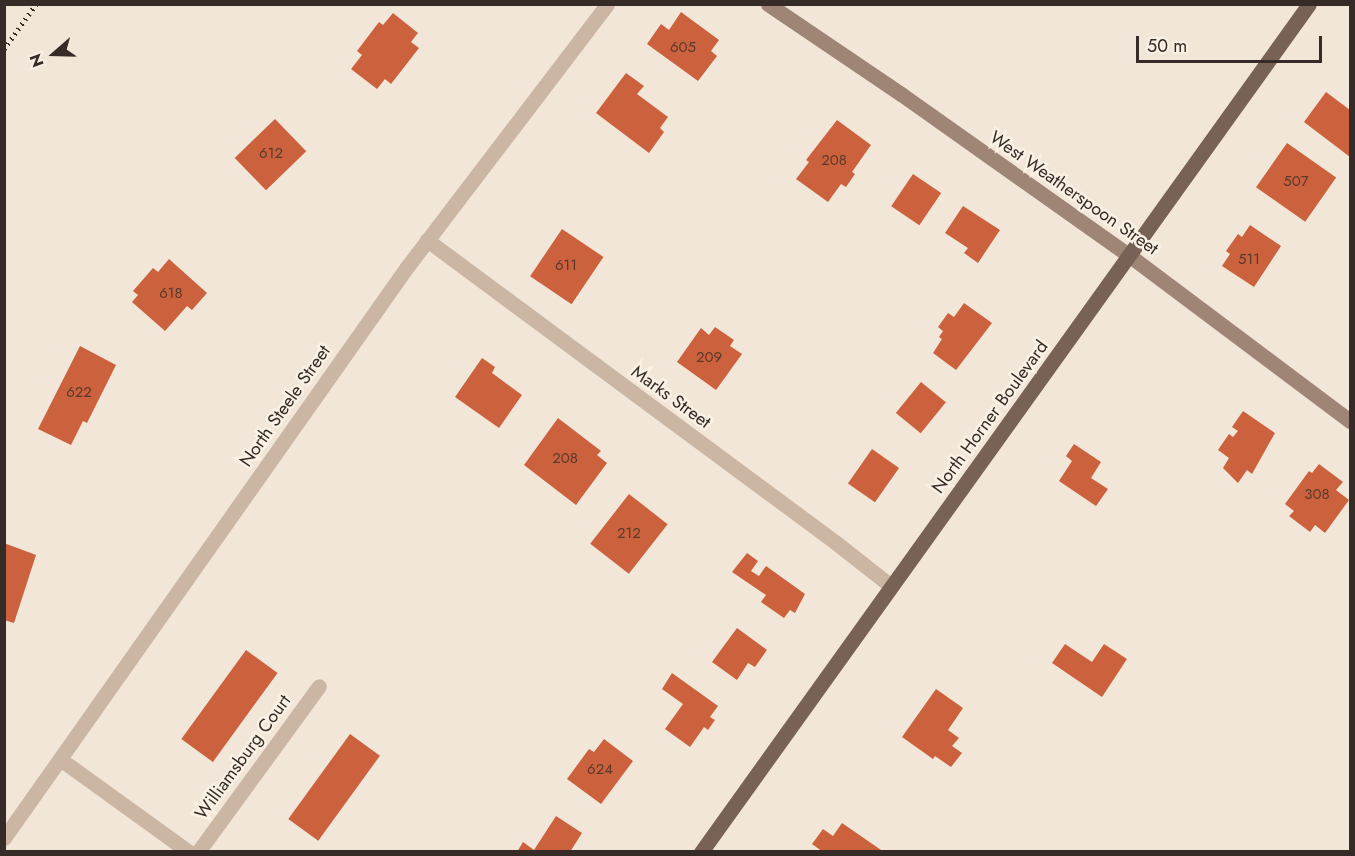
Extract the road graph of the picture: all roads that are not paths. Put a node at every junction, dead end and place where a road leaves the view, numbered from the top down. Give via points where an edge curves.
1 (607, 4) edge
2 (768, 4) edge
3 (1309, 4) edge
4 (427, 240) junction
5 (1130, 256) junction
6 (1350, 421) edge
7 (891, 586) junction
8 (320, 686) dead end
9 (60, 759) junction
10 (4, 838) edge
11 (702, 851) edge
12 (189, 852) edge
13 (198, 852) edge

1 - 4 street, North Steele Street
2 - 5 street, West Weatherspoon Street
3 - 5 main road, North Horner Boulevard
4 - 7 street, Marks Street
4 - 9 street, North Steele Street
5 - 6 street, West Weatherspoon Street
5 - 7 main road, North Horner Boulevard
7 - 11 main road, North Horner Boulevard
8 - 13 street, Williamsburg Court
9 - 10 street, North Steele Street
9 - 12 street

